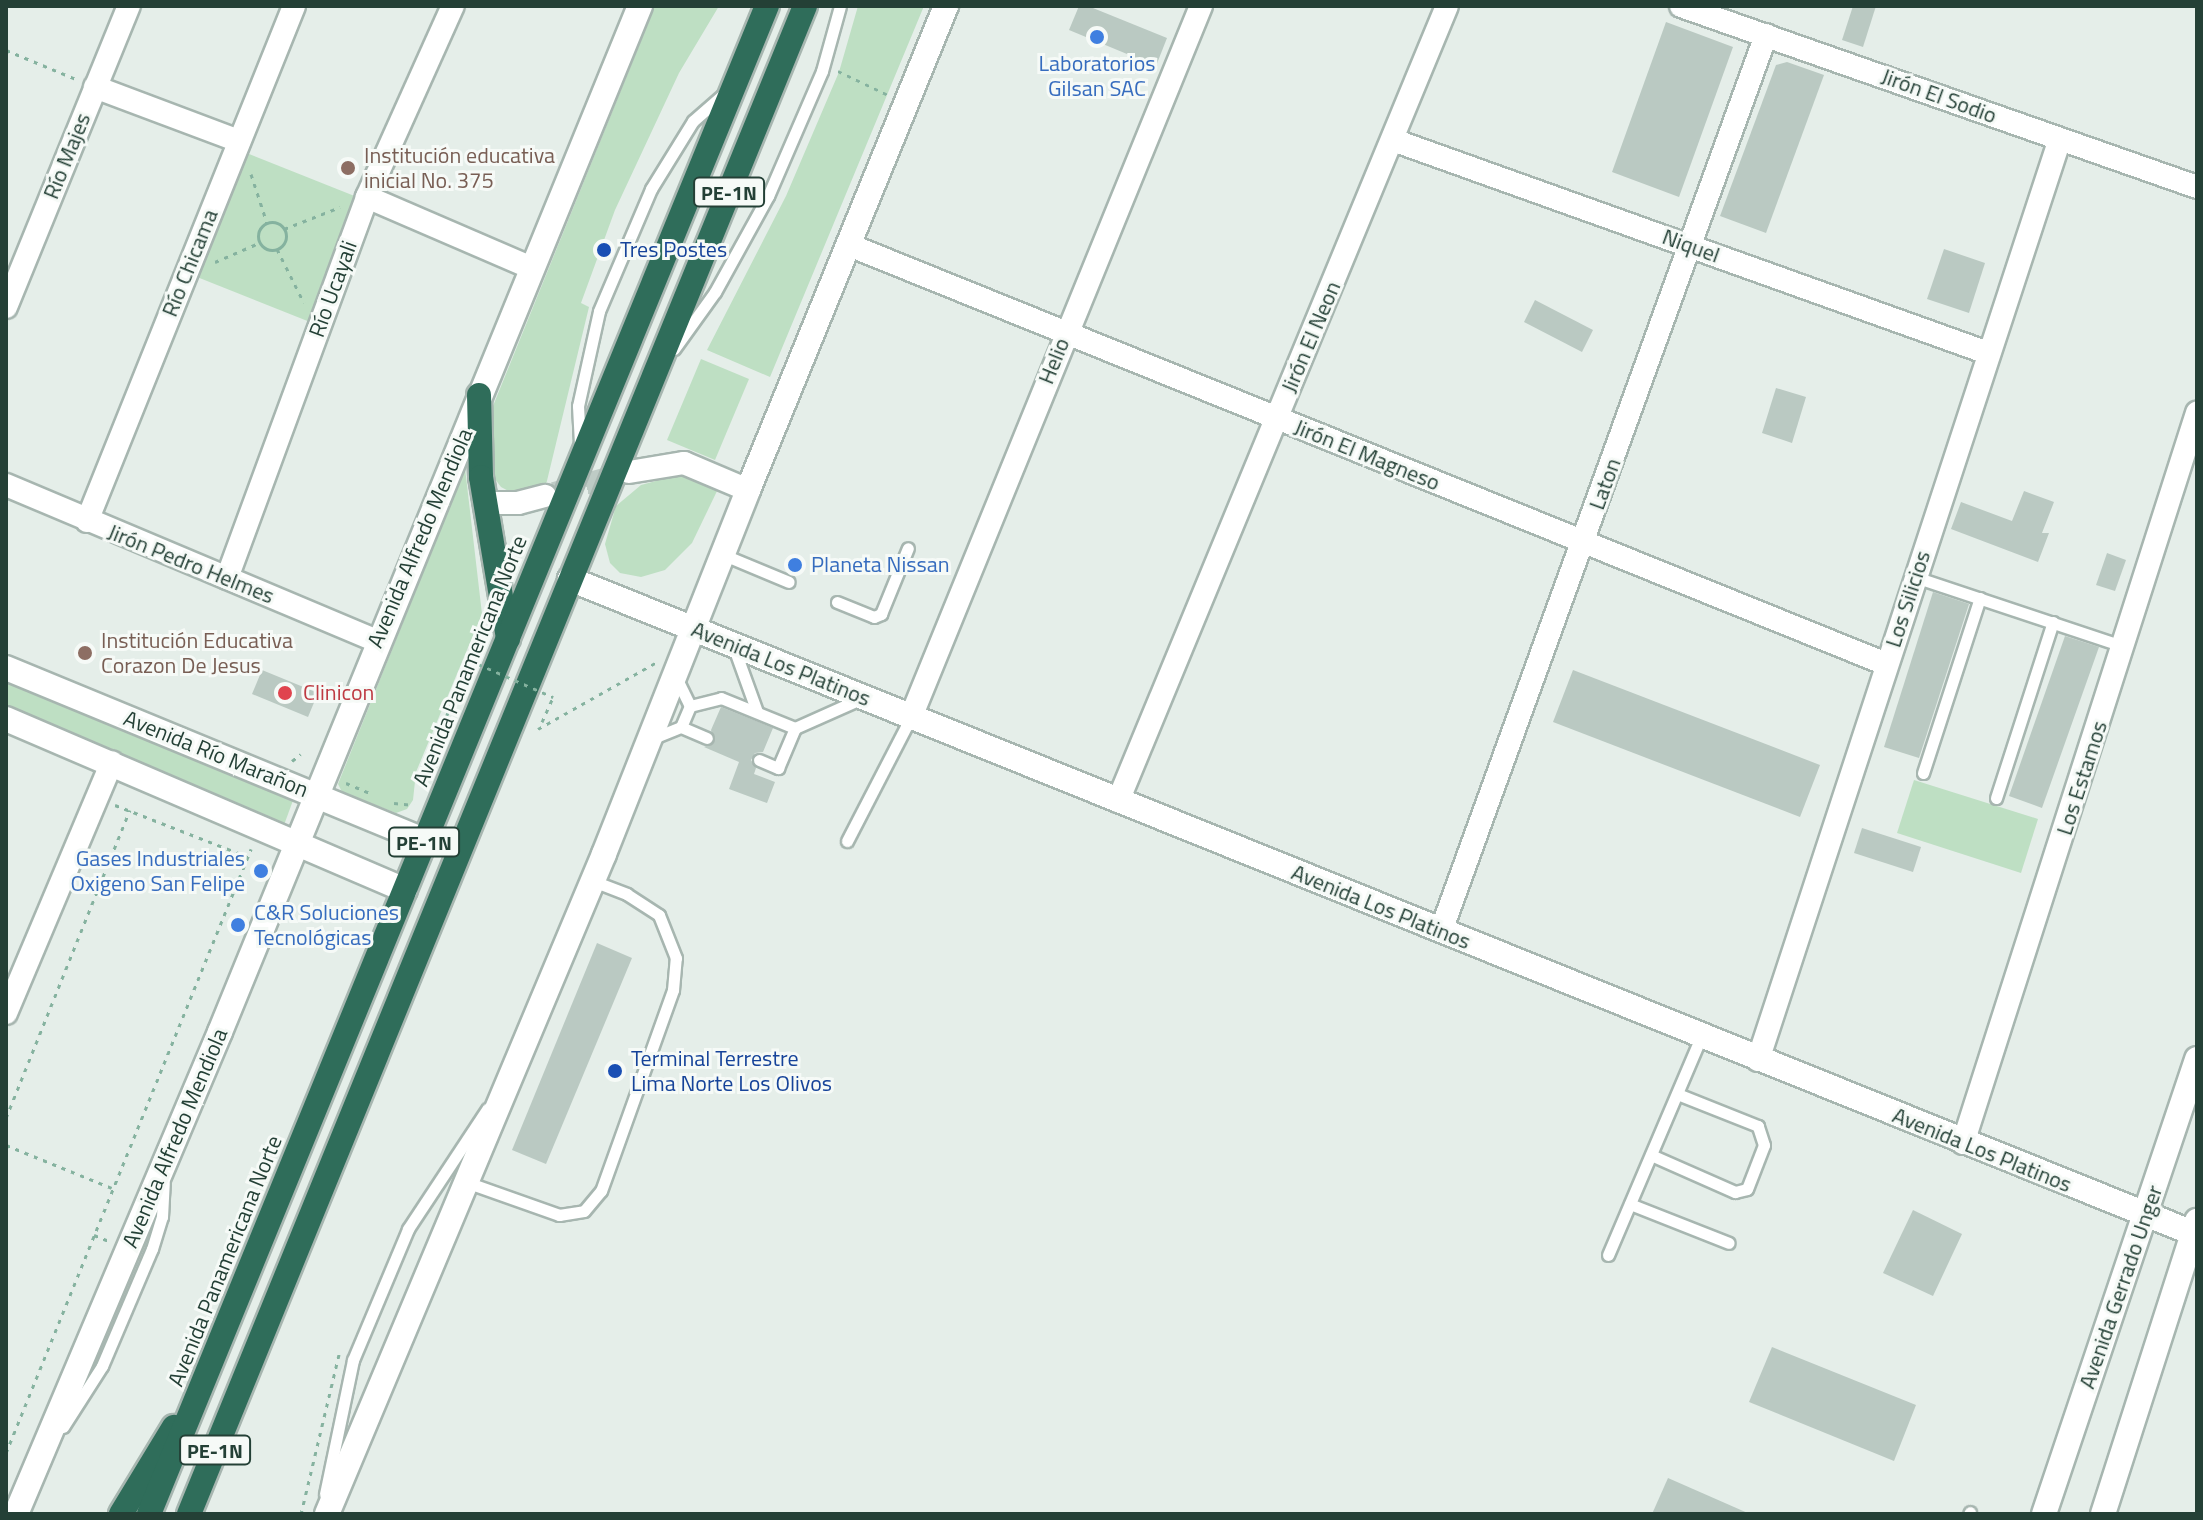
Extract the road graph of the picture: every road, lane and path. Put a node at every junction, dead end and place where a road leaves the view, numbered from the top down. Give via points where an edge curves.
1 (129, 6) edge
2 (294, 6) edge
3 (453, 6) edge
4 (640, 6) edge
5 (767, 6) edge
6 (805, 6) edge
7 (840, 6) edge
8 (946, 6) edge
9 (1201, 6) edge
10 (1447, 6) edge
11 (1681, 6) edge
12 (1766, 35) junction
13 (6, 50) edge
14 (833, 69) dead end
15 (735, 85) junction
16 (95, 87) junction
17 (906, 104) junction
18 (2060, 139) junction
19 (1393, 140) junction
20 (239, 141) junction
21 (2197, 187) edge
22 (367, 197) junction
23 (267, 223) junction
24 (284, 229) junction
25 (259, 242) junction
26 (849, 245) junction
27 (1690, 246) junction
28 (277, 249) junction
29 (532, 268) junction
30 (186, 275) junction
31 (6, 307) edge
32 (319, 330) junction
33 (1065, 333) junction
34 (1988, 353) junction
35 (653, 378) junction
36 (479, 395) junction
37 (2197, 413) edge
38 (1277, 418) junction
39 (580, 461) junction
40 (629, 472) tunnel mouth
41 (6, 485) edge
42 (748, 490) junction
43 (545, 496) tunnel mouth
44 (486, 503) junction
45 (87, 521) junction
46 (1584, 542) junction
47 (908, 548) dead end
48 (724, 555) junction
49 (1915, 577) junction
50 (227, 578) junction
51 (570, 579) junction
52 (789, 582) dead end
53 (1980, 598) junction
54 (837, 602) dead end
55 (2053, 622) junction
56 (695, 630) junction
57 (508, 639) junction
58 (377, 641) junction
59 (733, 645) junction
60 (2124, 646) junction
61 (1886, 664) junction
62 (6, 668) edge
63 (668, 668) junction
64 (862, 698) junction
65 (690, 706) junction
66 (757, 712) junction
67 (911, 717) junction
68 (6, 719) edge
69 (542, 722) dead end
70 (681, 727) junction
71 (795, 728) junction
72 (538, 729) dead end
73 (707, 738) dead end
74 (651, 739) junction
75 (301, 754) dead end
76 (759, 760) dead end
77 (112, 762) junction
78 (290, 764) dead end
79 (1923, 773) dead end
80 (341, 781) dead end
81 (422, 787) dead end
82 (316, 796) junction
83 (97, 797) junction
84 (1996, 798) dead end
85 (419, 799) dead end
86 (1118, 801) junction
87 (130, 810) junction
88 (256, 838) dead end
89 (298, 841) junction
90 (425, 841) junction
91 (847, 841) dead end
92 (247, 857) junction
93 (593, 881) junction
94 (405, 890) junction
95 (1441, 931) junction
96 (6, 1013) edge
97 (1701, 1037) junction
98 (2197, 1059) edge
99 (1758, 1060) junction
100 (515, 1065) junction
101 (1677, 1094) junction
102 (6, 1118) edge
103 (1963, 1143) junction
104 (6, 1145) edge
105 (1651, 1155) junction
106 (466, 1182) junction
107 (112, 1188) junction
108 (1630, 1204) junction
109 (2145, 1216) junction
110 (2195, 1227) edge
111 (94, 1235) junction
112 (1729, 1243) dead end
113 (116, 1244) dead end
114 (1608, 1255) dead end
115 (336, 1353) dead end
116 (241, 1386) junction
117 (200, 1389) junction
118 (6, 1453) edge
119 (16, 1514) edge
120 (121, 1514) edge
121 (149, 1514) edge
122 (189, 1514) edge
123 (203, 1514) edge
124 (301, 1514) edge
125 (324, 1514) edge
126 (2044, 1514) edge
127 (2103, 1514) edge

1 - 16 street, Río Majes
2 - 20 street, Río Chicama
3 - 22 street, Río Ucayali
4 - 29 main road, Avenida Alfredo Mendiola
5 - 15 highway, Avenida Panamericana Norte / PE-1N
6 - 35 highway, PE-1N
7 - 35 lane via 822,71 768,196 715,292
8 - 17 main road
9 - 33 street, Helio
10 - 19 street, Jirón El Neon
11 - 12 street, Jirón El Sodio
12 - 18 street, Jirón El Sodio
12 - 27 street, Laton
13 - 16 path
14 - 17 path
15 - 39 highway, Avenida Panamericana Norte / PE-1N
15 - 39 lane via 693,121 651,189 599,311 578,406
16 - 20 street
16 - 31 street, Río Majes
17 - 26 main road
18 - 21 street, Jirón El Sodio
18 - 34 street, Los Silicios
19 - 27 street, Niquel
19 - 38 street, Jirón El Neon
20 - 23 path
20 - 30 street, Río Chicama
22 - 24 path
22 - 29 street
22 - 32 street, Río Ucayali
23 - 24 path
23 - 25 path via 258,233
24 - 28 path via 284,242
25 - 28 path
25 - 30 path
26 - 33 street, Jirón El Magneso
26 - 42 main road
27 - 34 street, Niquel
27 - 46 street, Laton
28 - 32 path
29 - 36 main road, Avenida Alfredo Mendiola
30 - 45 street, Río Chicama
32 - 50 street, Río Ucayali
33 - 38 street, Jirón El Magneso
33 - 67 street, Helio
34 - 49 street, Los Silicios
35 - 51 highway, PE-1N
36 - 44 highway via 478,442
36 - 58 main road, Avenida Alfredo Mendiola
37 - 60 street, Los Estamos
38 - 46 street, Jirón El Magneso
38 - 86 street, Jirón El Neon
39 - 57 highway, Avenida Panamericana Norte / PE-1N
40 - 42 street via 684,463
41 - 45 street, Jirón Pedro Helmes
42 - 48 main road
43 - 44 street
44 - 57 highway
45 - 50 street, Jirón Pedro Helmes
46 - 61 street, Jirón El Magneso
46 - 95 street, Laton
47 - 54 lane via 881,614 874,617
48 - 52 lane
48 - 56 main road
49 - 53 lane
49 - 61 street, Los Silicios
50 - 58 street, Jirón Pedro Helmes
51 - 56 main road, Avenida Los Platinos
51 - 116 highway, PE-1N
53 - 55 lane
53 - 79 lane
55 - 60 lane
55 - 84 lane
56 - 59 main road, Avenida Los Platinos
56 - 63 main road
57 - 90 highway, Avenida Panamericana Norte / PE-1N
58 - 82 main road, Avenida Alfredo Mendiola
59 - 64 main road, Avenida Los Platinos
59 - 66 lane
60 - 103 street, Los Estamos
61 - 99 street, Los Silicios
62 - 82 main road, Avenida Río Marañon
63 - 65 lane
63 - 72 path
63 - 74 main road
64 - 67 main road, Avenida Los Platinos
64 - 71 lane
65 - 66 lane via 721,698
65 - 70 lane
66 - 71 lane
67 - 86 main road, Avenida Los Platinos
67 - 91 lane
68 - 77 main road, Avenida Río Marañon
69 - 81 path, bridge via 553,697 469,660
70 - 73 lane
70 - 74 lane
71 - 76 lane via 778,768
74 - 93 main road
75 - 78 path
77 - 83 street
77 - 89 main road, Avenida Río Marañon
80 - 85 path via 396,804 414,805
82 - 89 main road, Avenida Alfredo Mendiola
82 - 90 main road, Avenida Río Marañon
83 - 87 path
83 - 96 street
86 - 95 main road, Avenida Los Platinos
87 - 92 path
87 - 102 path
88 - 92 path
89 - 94 main road, Avenida Río Marañon
89 - 119 main road, Avenida Alfredo Mendiola
90 - 94 highway, Avenida Panamericana Norte / PE-1N
92 - 107 path
93 - 100 main road
93 - 106 lane via 627,894 659,915 676,958 673,990 601,1191 584,1211 559,1215
94 - 117 highway, Avenida Panamericana Norte / PE-1N
95 - 97 main road, Avenida Los Platinos
97 - 99 main road, Avenida Los Platinos
97 - 101 lane
98 - 109 main road, Avenida Gerrado Unger
99 - 103 main road, Avenida Los Platinos
100 - 106 main road
100 - 125 lane via 408,1229 353,1360
101 - 105 lane
101 - 105 lane via 1758,1126 1764,1145 1747,1189 1735,1192
103 - 109 main road, Avenida Los Platinos
104 - 107 path
105 - 108 lane
106 - 125 main road
107 - 111 path
108 - 112 lane
108 - 114 lane
109 - 110 main road, Avenida Los Platinos
109 - 126 main road, Avenida Gerrado Unger
110 - 127 main road
111 - 113 path
111 - 118 path
115 - 124 path
116 - 122 highway, PE-1N
116 - 123 highway
117 - 120 highway
117 - 121 highway, Avenida Panamericana Norte / PE-1N

